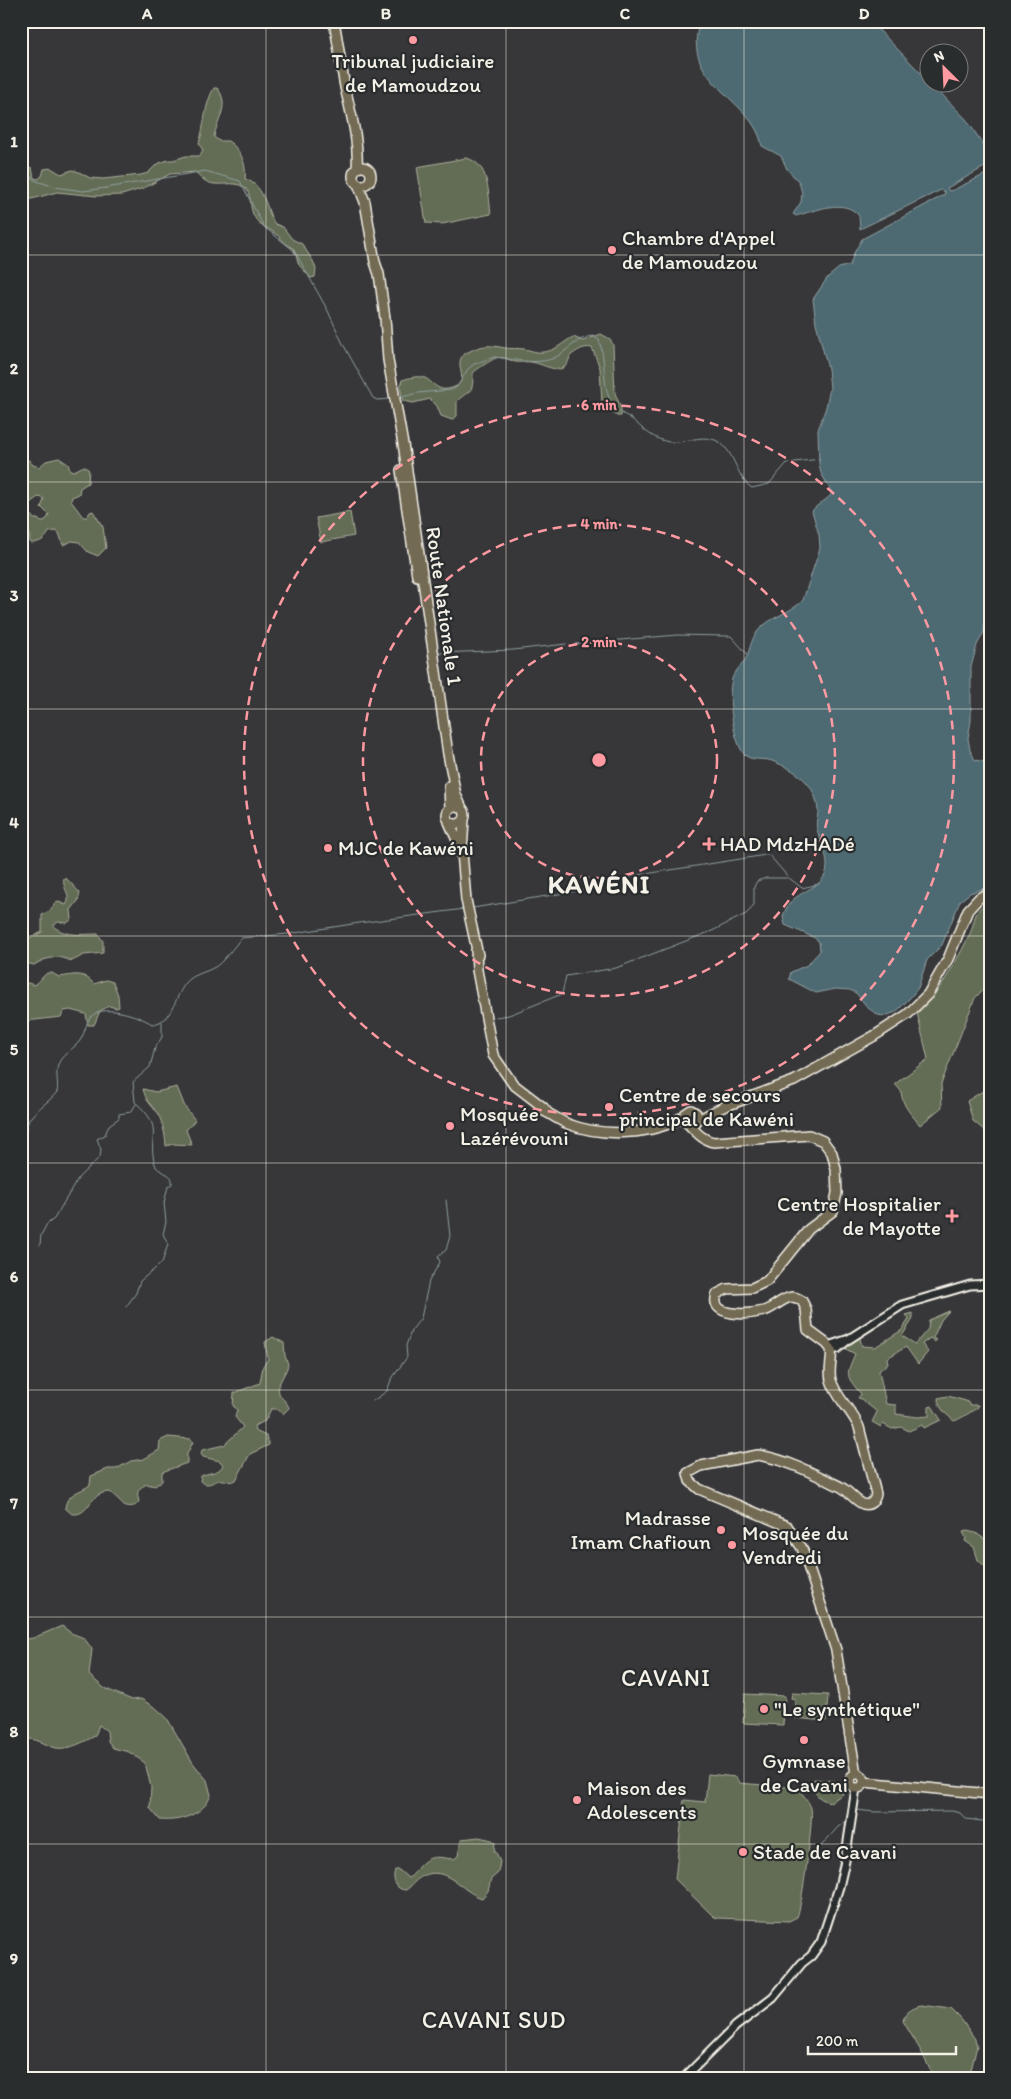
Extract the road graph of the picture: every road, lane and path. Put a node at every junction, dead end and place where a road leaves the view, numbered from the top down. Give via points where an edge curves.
1 (334, 21) edge
2 (338, 21) edge
3 (349, 101) junction
4 (361, 168) junction
5 (358, 184) junction
6 (368, 184) junction
7 (365, 202) junction
8 (395, 406) junction
9 (462, 808) junction
10 (450, 809) junction
11 (464, 820) junction
12 (450, 822) junction
13 (462, 852) junction
14 (990, 892) edge
15 (692, 1120) junction
16 (990, 1284) edge
17 (834, 1347) junction
18 (856, 1774) junction
19 (864, 1782) junction
20 (856, 1788) junction
21 (990, 1794) edge
22 (684, 2078) edge

1 - 3 main road, Route Nationale 1
2 - 3 main road, Route Nationale 1
3 - 4 main road, Route Nationale 1
4 - 5 main road, Route Nationale 1 via 353,178
4 - 6 main road, Route Nationale 1 via 372,174
5 - 6 main road
5 - 7 main road, Route Nationale 1
6 - 7 main road, Route Nationale 1
7 - 8 main road, Route Nationale 1 via 381,291
8 - 9 main road, Route Nationale 1 via 448,754 456,795
8 - 10 main road, Route Nationale 1 via 405,502 431,657
9 - 10 main road via 455,806
9 - 11 main road via 466,814
10 - 12 main road via 447,814
11 - 12 main road via 457,824
11 - 13 main road
12 - 13 main road
13 - 15 main road via 490,1035 507,1077 548,1113 582,1128 626,1132
14 - 15 main road via 968,910 948,959 928,994 908,1014 794,1081
15 - 17 main road via 704,1140 714,1142 803,1134 818,1138 829,1148 836,1168 837,1193 833,1211 809,1229 767,1281 752,1288 723,1290 716,1296 716,1303 721,1310 739,1313 763,1311 784,1299 796,1297 805,1305 808,1330
16 - 17 street via 970,1286 902,1305
17 - 18 main road via 829,1370 832,1385 859,1427 876,1494 874,1501 859,1502 849,1492 814,1473 758,1455 701,1466 688,1473 693,1485 704,1492 787,1526 802,1548 836,1650
18 - 19 main road via 862,1776
18 - 20 main road via 850,1781
19 - 20 main road via 861,1788
19 - 21 main road
20 - 22 street via 839,1887 826,1928 811,1956 773,1998 736,2026

